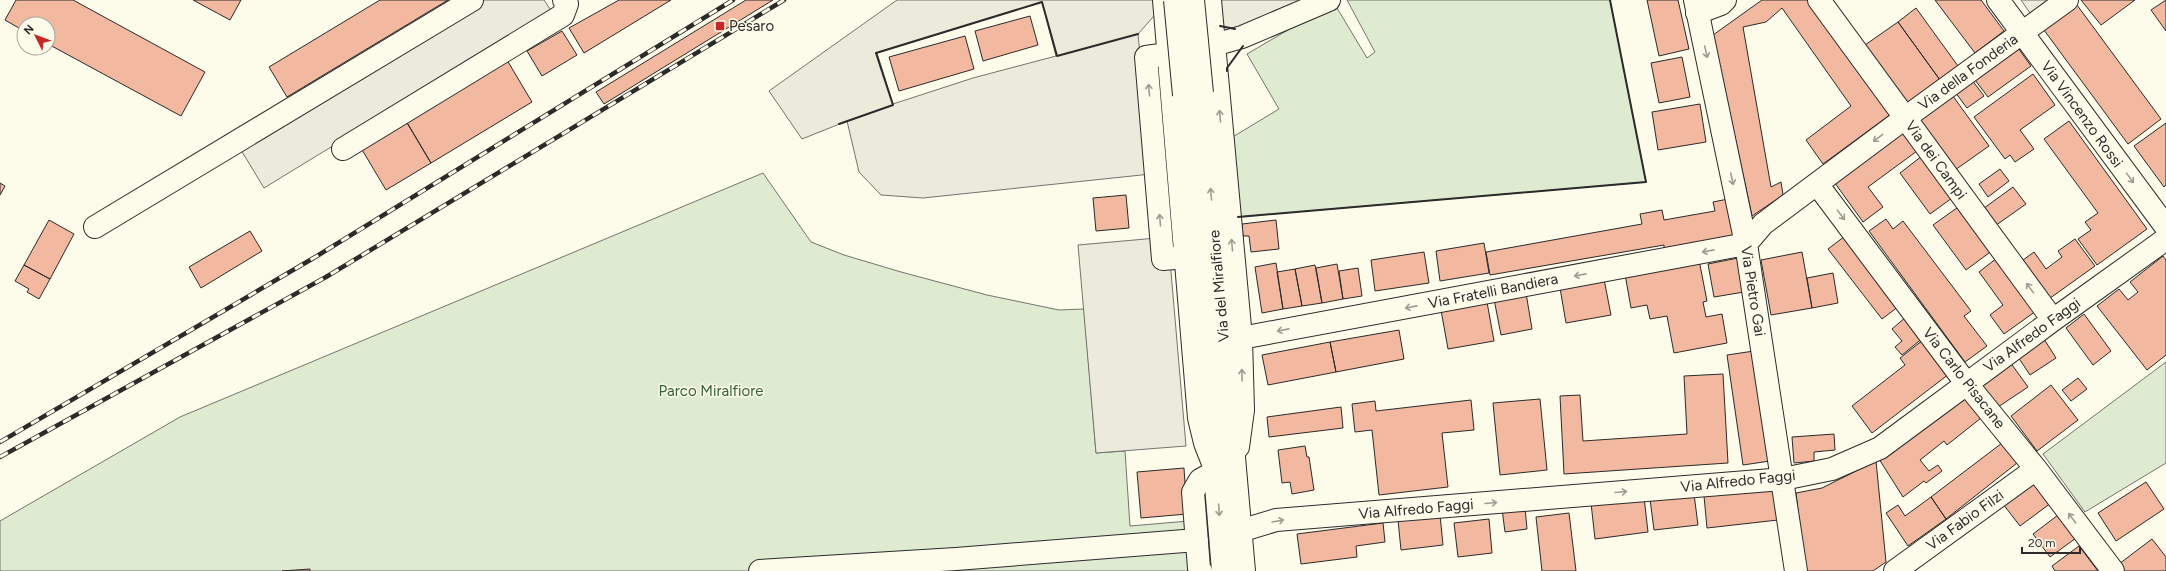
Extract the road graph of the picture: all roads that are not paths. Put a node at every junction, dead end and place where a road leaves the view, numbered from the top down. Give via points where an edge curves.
1 (472, 0) edge
2 (1193, 0) edge
3 (1210, 0) edge
4 (1329, 0) edge
5 (1725, 0) edge
6 (1819, 0) edge
7 (1998, 0) edge
8 (2068, 0) edge
9 (565, 2) edge
10 (1168, 4) edge
11 (1696, 7) edge
12 (2022, 32) junction
13 (1213, 36) junction
14 (1168, 55) junction
15 (1193, 94) junction
16 (1905, 118) junction
17 (342, 149) dead end
18 (1817, 184) junction
19 (95, 227) dead end
20 (2166, 227) edge
21 (2166, 239) edge
22 (1746, 244) junction
23 (1186, 257) junction
24 (2052, 320) junction
25 (1241, 338) junction
26 (1966, 383) junction
27 (2036, 469) junction
28 (1225, 470) junction
29 (1783, 479) junction
30 (1240, 531) junction
31 (1197, 540) junction
32 (1200, 570) edge
33 (760, 571) edge
34 (1223, 571) edge
35 (1244, 571) edge
36 (1796, 571) edge
37 (1895, 571) edge
38 (2113, 571) edge

1 - 19 street
2 - 15 street, Via del Miralfiore, bridge
3 - 13 street
4 - 13 street via 1242,37
5 - 11 street, Via Pietro Gai via 1721,4
6 - 16 street, Via dei Campi
7 - 12 street, Via Vincenzo Rossi
8 - 12 street, Via della Fonderia
9 - 17 street via 563,15
10 - 13 street via 1191,8 1202,15
10 - 14 street, Via del Miralfiore
10 - 15 street, Via del Miralfiore, bridge
11 -> 22 street, Via Pietro Gai
12 - 16 street, Via della Fonderia
12 -> 20 street, Via Vincenzo Rossi
13 - 14 street via 1184,51
25 -> 13 street
14 - 23 street, Via del Miralfiore
23 -> 14 street via 1163,259 1146,57
15 - 28 street, Via del Miralfiore
16 -> 18 street, Via della Fonderia
24 -> 16 street, Via dei Campi
18 - 22 street, Via della Fonderia via 1763,224
18 -> 26 street, Via Carlo Pisacane
21 - 24 street, Via Alfredo Faggi
22 -> 25 street, Via Fratelli Bandiera
22 - 29 street, Via Pietro Gai
23 - 28 street, Via del Miralfiore via 1199,418 1205,443
24 - 26 street, Via Alfredo Faggi
28 -> 25 street via 1243,410
26 - 27 street, Via Carlo Pisacane
26 - 29 street, Via Alfredo Faggi via 1880,448 1832,469
27 - 37 street, Via Fabio Filzi
38 -> 27 street, Via Carlo Pisacane
28 - 30 street, Via del Miralfiore
28 - 31 street via 1200,480 1194,492
28 -> 34 street, Via del Miralfiore
30 -> 29 street, Via Alfredo Faggi via 1276,520
29 - 36 street, Via Pietro Gai
30 - 35 street, Via del Miralfiore
31 - 32 street
31 - 33 street via 956,560

